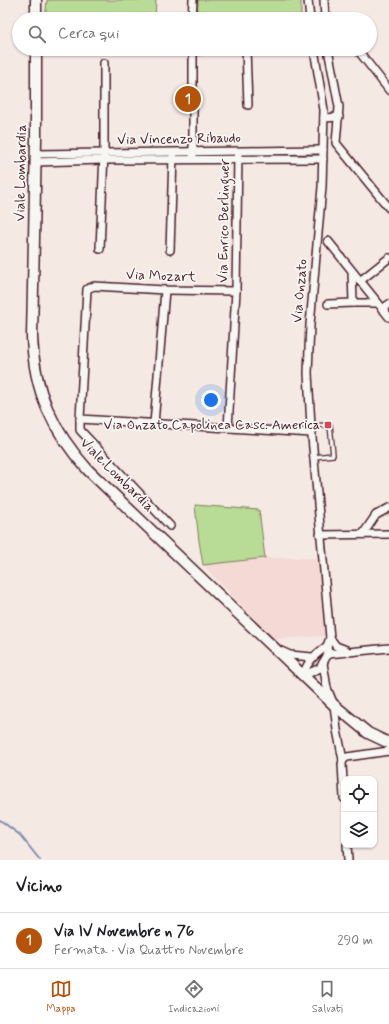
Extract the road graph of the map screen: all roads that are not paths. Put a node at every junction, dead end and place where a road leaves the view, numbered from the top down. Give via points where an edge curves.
1 (36, 0) edge
2 (193, 0) edge
3 (308, 0) edge
4 (324, 0) edge
5 (36, 12) edge
6 (192, 12) edge
7 (309, 12) edge
8 (325, 12) edge
9 (36, 56) edge
10 (193, 56) edge
11 (246, 56) edge
12 (315, 56) edge
13 (329, 56) edge
14 (362, 56) edge
15 (104, 63) dead end
16 (389, 90) edge
17 (248, 105) dead end
18 (339, 117) junction
19 (324, 118) junction
20 (323, 150) junction
21 (239, 151) junction
22 (173, 155) junction
23 (193, 155) junction
24 (104, 156) junction
25 (36, 158) junction
26 (238, 159) junction
27 (323, 159) junction
28 (389, 208) edge
29 (328, 241) dead end
30 (100, 249) dead end
31 (170, 250) dead end
32 (389, 258) edge
33 (352, 271) junction
34 (360, 281) junction
35 (165, 290) junction
36 (236, 291) junction
37 (353, 303) junction
38 (328, 304) dead end
39 (389, 304) edge
40 (380, 306) junction
41 (389, 317) edge
42 (80, 419) junction
43 (154, 424) junction
44 (228, 428) junction
45 (311, 430) junction
46 (314, 457) junction
47 (389, 508) edge
48 (170, 526) dead end
49 (363, 534) junction
50 (389, 534) edge
51 (320, 535) junction
52 (330, 638) junction
53 (389, 648) edge
54 (275, 649) junction
55 (327, 650) junction
56 (348, 651) junction
57 (312, 657) junction
58 (323, 663) junction
59 (303, 676) junction
60 (334, 705) junction
61 (389, 743) edge
62 (389, 751) edge
63 (343, 760) junction
64 (343, 776) edge
65 (347, 848) edge
66 (348, 860) edge

1 - 5 street
2 - 6 street
3 - 7 street
4 - 8 street
9 - 25 street, Viale Lombardia
10 - 23 street
11 - 17 street
12 - 19 street, Via Onzato
13 - 18 street
14 - 16 street
15 - 24 street
18 - 19 street
18 - 28 street via 336,143
19 - 20 street, Via Onzato
20 - 21 street, Via Vincenzo Ribaudo
20 - 27 street, Via Onzato
21 - 23 street, Via Vincenzo Ribaudo
21 - 26 street, Via Enrico Berlinguer
22 - 23 street, Via Vincenzo Ribaudo
22 - 24 street, Via Vincenzo Ribaudo
22 - 31 street
23 - 26 street, Via Vincenzo Ribaudo
24 - 25 street, Via Vincenzo Ribaudo
24 - 30 street
25 - 54 street, Viale Lombardia via 32,356 39,388 50,417 65,442 88,470
26 - 27 street, Via Vincenzo Ribaudo
26 - 36 street, Via Enrico Berlinguer
27 - 45 street, Via Onzato via 310,325 308,373
29 - 33 street
32 - 34 street
33 - 34 street
33 - 37 street
34 - 40 street
35 - 36 street, Via Mozart
35 - 42 street, Via Mozart via 94,286 87,289
35 - 43 street
36 - 44 street, Via Enrico Berlinguer
37 - 38 street
37 - 40 street
39 - 40 street
40 - 41 street
42 - 43 street
42 - 48 street via 80,430
43 - 44 street
44 - 45 street
45 - 46 street, Via Onzato
45 - 46 lane via 330,425 333,455
46 - 51 street, Via Onzato
47 - 49 street via 376,515
49 - 50 street
49 - 51 street
51 - 52 street, Via Onzato
52 - 55 street
52 - 56 street via 336,646
53 - 56 street
54 - 57 street via 290,655
54 - 59 street, Viale Lombardia
55 - 56 street
55 - 57 street
55 - 58 street
57 - 59 street via 305,667
58 - 59 street via 320,668
58 - 60 street via 327,688
59 - 60 street, Viale Lombardia
60 - 61 street, Viale Lombardia via 368,733
60 - 63 street
62 - 63 street via 347,757
63 - 64 street
65 - 66 street

